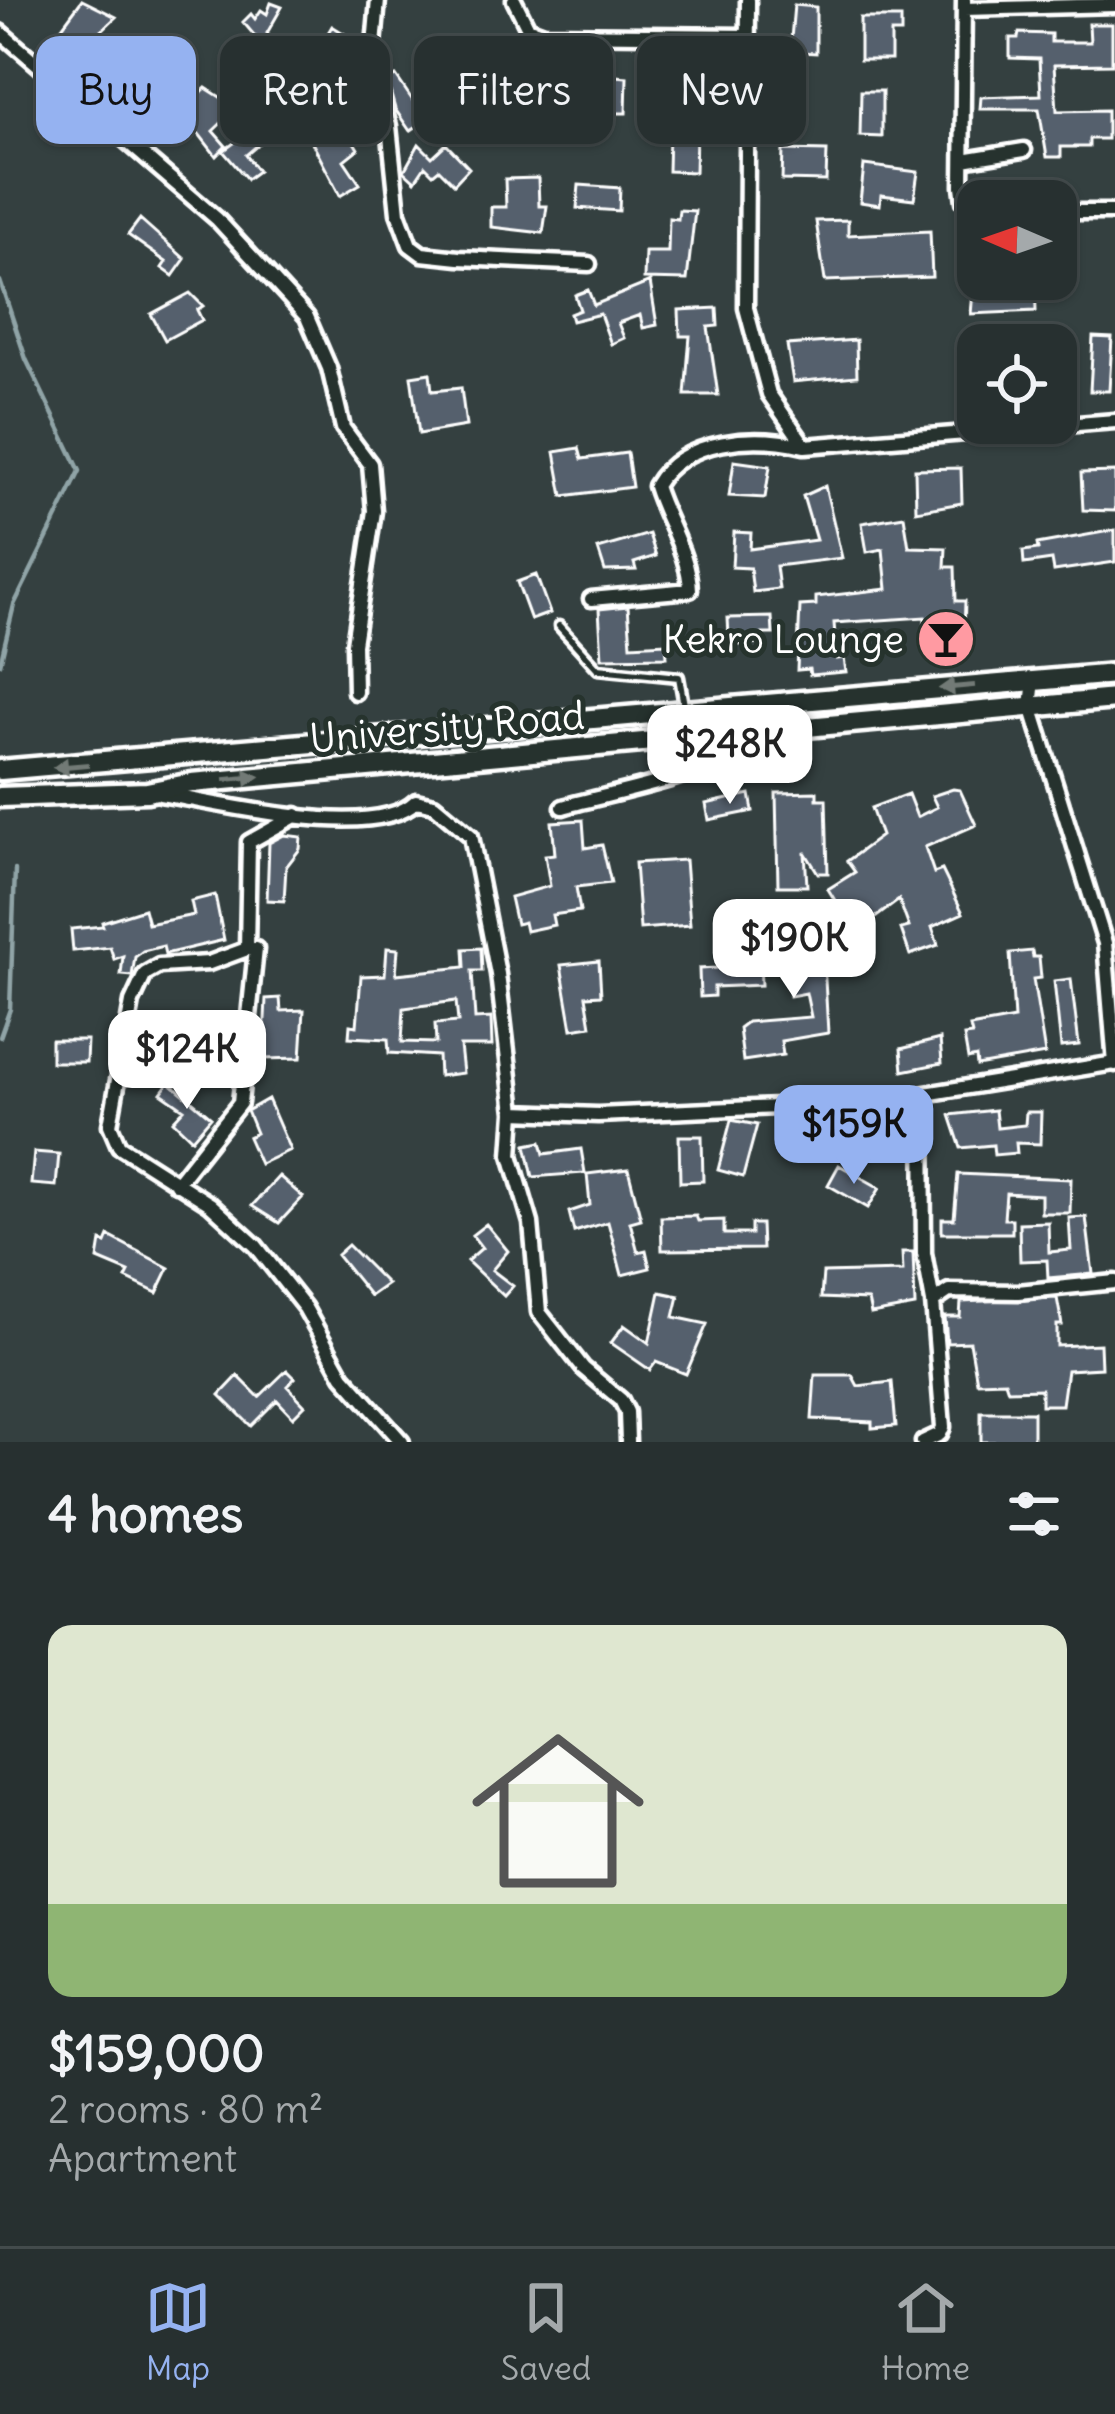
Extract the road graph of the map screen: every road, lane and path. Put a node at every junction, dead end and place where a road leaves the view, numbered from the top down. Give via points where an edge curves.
1 (378, 0) edge
2 (514, 0) edge
3 (748, 0) edge
4 (964, 4) edge
5 (1115, 5) edge
6 (0, 32) edge
7 (748, 36) joint
8 (747, 144) edge
9 (1024, 150) dead end
10 (963, 160) junction
11 (963, 180) edge
12 (1077, 212) edge
13 (1115, 212) edge
14 (589, 265) dead end
15 (1115, 421) edge
16 (805, 446) junction
17 (591, 599) dead end
18 (559, 626) dead end
19 (1115, 674) edge
20 (1034, 680) junction
21 (355, 692) dead end
22 (1115, 699) edge
23 (725, 704) junction
24 (1031, 706) junction
25 (684, 708) junction
26 (727, 734) junction
27 (0, 770) edge
28 (147, 792) junction
29 (0, 796) edge
30 (563, 807) dead end
31 (297, 815) junction
32 (1110, 942) edge
33 (247, 949) junction
34 (1115, 1064) edge
35 (923, 1096) junction
36 (514, 1112) junction
37 (176, 1184) junction
38 (1115, 1282) edge
39 (933, 1302) junction
40 (402, 1442) edge
41 (628, 1442) edge
42 (923, 1442) edge

1 - 14 street via 372,68 410,244 422,254
2 - 7 street via 528,28 544,34
3 - 7 street
4 - 5 street
4 - 10 street
6 - 21 street via 217,219 307,317 343,428 370,464 374,511 354,644
8 - 16 street via 746,308 769,394
9 - 10 street
10 - 11 street
12 - 13 street
15 - 16 street
16 - 17 street via 759,436 692,454 663,473 655,486 670,534 689,561 690,590
18 - 25 lane via 598,669 679,677
19 - 20 highway, University Road
20 -> 23 highway, University Road
20 - 24 street
22 - 24 highway, University Road
23 - 25 highway, University Road
23 - 26 street
24 - 26 highway, University Road
24 - 32 street
25 -> 27 highway, University Road
28 -> 26 highway, University Road
26 - 30 street via 725,753 677,779
28 - 29 highway, University Road
28 - 31 street
31 - 33 street via 249,842
31 - 36 street via 352,819 406,811 416,801 434,805 471,836
32 - 34 street
33 - 37 street via 256,949 240,1103
33 - 37 street via 209,963 160,965 145,974 132,1002 110,1125 119,1146
34 - 35 street
35 - 36 street via 752,1110
35 - 39 street via 924,1253
36 - 41 street via 511,1155 531,1223 538,1312 621,1400
37 - 40 street via 256,1246 305,1308 343,1376
38 - 39 street via 949,1292
39 - 42 street via 944,1426

